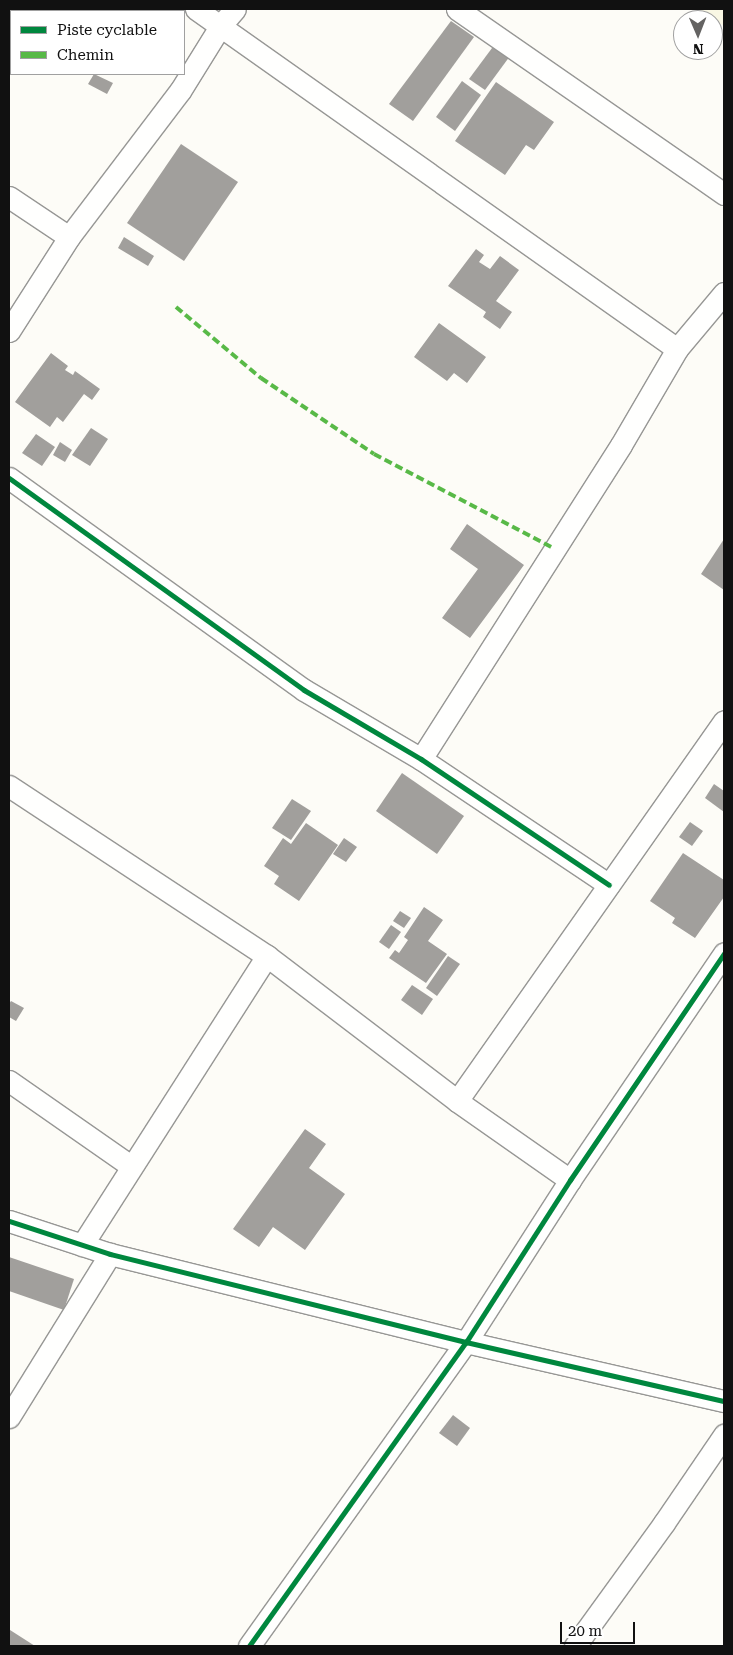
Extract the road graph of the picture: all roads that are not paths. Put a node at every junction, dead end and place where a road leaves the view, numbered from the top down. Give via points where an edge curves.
1 (196, 9) edge
2 (235, 9) edge
3 (457, 9) edge
4 (221, 26) junction
5 (724, 194) edge
6 (9, 197) edge
7 (68, 237) junction
8 (724, 293) edge
9 (9, 331) edge
10 (677, 349) junction
11 (9, 478) edge
12 (724, 721) edge
13 (421, 759) junction
14 (9, 786) edge
15 (609, 885) junction
16 (724, 953) edge
17 (267, 956) junction
18 (9, 1081) edge
19 (457, 1101) junction
20 (131, 1166) junction
21 (570, 1180) junction
22 (9, 1221) edge
23 (82, 1245) junction
24 (110, 1254) junction
25 (466, 1342) junction
26 (724, 1401) edge
27 (9, 1417) edge
28 (724, 1435) edge
29 (249, 1646) edge
30 (575, 1646) edge

1 - 4 street
2 - 4 street
3 - 5 street
4 - 7 street via 180,90
4 - 10 street
6 - 7 street
7 - 9 street
8 - 10 street
10 - 13 street via 621,445
11 - 13 street via 304,690
12 - 15 street
13 - 15 street
14 - 17 street
15 - 19 street
16 - 21 street
17 - 19 street
17 - 20 street
18 - 20 street
19 - 21 street
20 - 23 street
21 - 25 street
22 - 23 street
23 - 24 street
24 - 25 street
24 - 27 street
25 - 26 street
25 - 29 street
28 - 30 street

